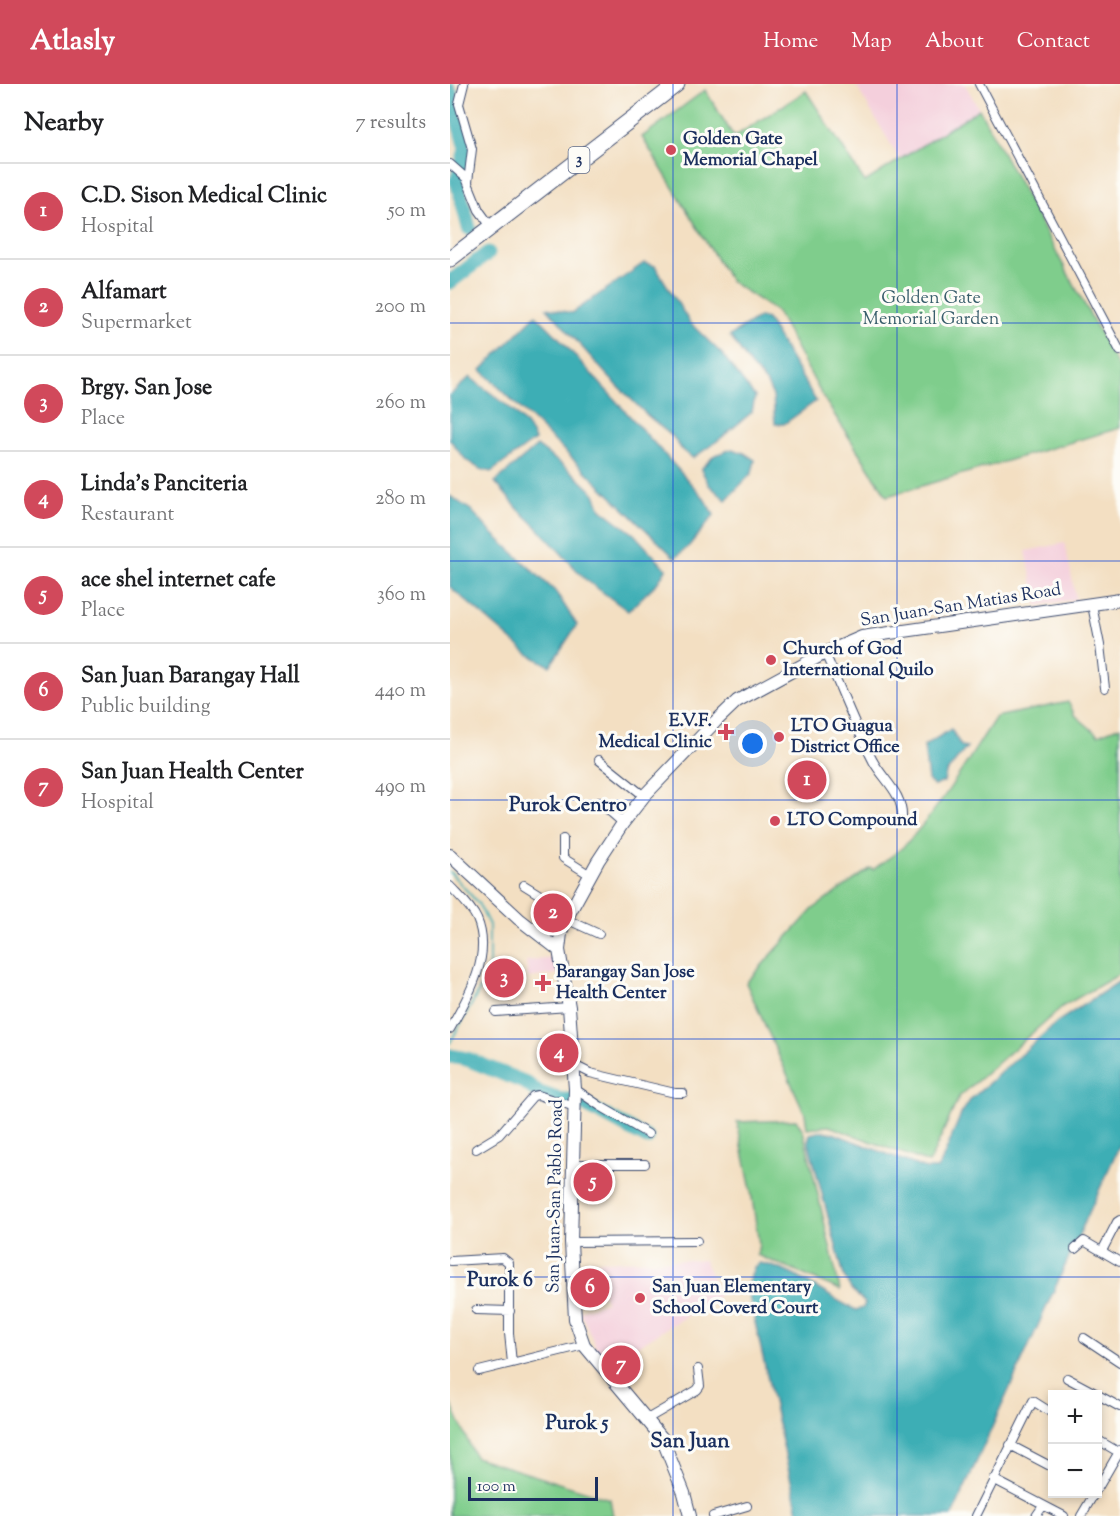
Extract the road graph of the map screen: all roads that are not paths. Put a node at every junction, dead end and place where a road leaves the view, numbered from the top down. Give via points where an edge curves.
1 (464, 84) edge
2 (677, 84) edge
3 (979, 84) edge
4 (452, 165) edge
5 (467, 180) junction
6 (492, 228) junction
7 (450, 259) edge
8 (1120, 351) edge
9 (1120, 600) edge
10 (1092, 605) junction
11 (825, 653) junction
12 (1105, 688) dead end
13 (599, 760) dead end
14 (644, 796) junction
15 (599, 802) dead end
16 (902, 818) dead end
17 (623, 823) junction
18 (563, 839) dead end
19 (450, 855) edge
20 (590, 875) junction
21 (524, 885) dead end
22 (450, 886) edge
23 (567, 916) junction
24 (599, 934) dead end
25 (559, 951) junction
26 (569, 1008) junction
27 (496, 1012) dead end
28 (450, 1029) edge
29 (574, 1065) junction
30 (683, 1093) dead end
31 (575, 1098) junction
32 (648, 1134) dead end
33 (476, 1149) dead end
34 (573, 1164) junction
35 (645, 1164) dead end
36 (1120, 1220) edge
37 (697, 1241) dead end
38 (571, 1242) junction
39 (1075, 1249) dead end
40 (1102, 1251) junction
41 (450, 1261) edge
42 (1120, 1262) edge
43 (476, 1310) dead end
44 (510, 1311) junction
45 (1084, 1338) dead end
46 (584, 1345) junction
47 (1120, 1362) edge
48 (512, 1363) junction
49 (698, 1369) dead end
50 (479, 1371) dead end
51 (1067, 1378) dead end
52 (1088, 1390) edge
53 (1102, 1398) edge
54 (1120, 1407) edge
55 (1048, 1410) edge
56 (647, 1419) junction
57 (1102, 1442) edge
58 (1010, 1445) junction
59 (1120, 1452) edge
60 (1048, 1464) edge
61 (993, 1479) junction
62 (1102, 1481) edge
63 (1092, 1498) edge
64 (747, 1506) dead end
65 (1043, 1506) junction
66 (690, 1516) edge
67 (713, 1516) edge
68 (976, 1516) edge
69 (1036, 1516) edge
70 (1064, 1516) edge
71 (1081, 1516) edge

1 - 5 street via 459,105 472,149
2 - 6 highway, 3
3 - 8 street
4 - 5 street
5 - 6 street via 479,210
6 - 7 highway, 3
9 - 10 street, San Juan-San Matias Road
10 - 11 street, San Juan-San Matias Road via 862,637
10 - 12 street
11 - 14 street, San Juan-San Matias Road via 737,701
11 - 16 street via 874,762 899,798
13 - 14 street
14 - 17 street, San Juan-San Matias Road
15 - 17 street
17 - 20 street, San Juan-San Matias Road
18 - 20 street via 563,858
19 - 25 street
20 - 23 street, San Juan-San Matias Road
21 - 23 street
22 - 28 street via 471,910 481,930 480,964 469,995
23 - 24 street
23 - 25 street, San Juan-San Matias Road
25 - 26 street, San Juan-San Pablo Road
26 - 27 street
26 - 29 street, San Juan-San Pablo Road
29 - 30 street via 590,1073
29 - 31 street, San Juan-San Pablo Road
31 - 32 street via 600,1106
31 - 33 street via 533,1095 499,1135
31 - 34 street, San Juan-San Pablo Road
34 - 35 street
34 - 38 street, San Juan-San Pablo Road
36 - 40 street
37 - 38 street
38 - 46 street, San Juan-San Pablo Road via 573,1306
39 - 40 street via 1084,1242
40 - 42 street
41 - 44 street via 507,1260
43 - 44 street
44 - 48 street
45 - 47 street
46 - 48 street
46 - 56 street, San Juan-San Pablo Road
48 - 50 street
49 - 56 street via 697,1390
51 - 52 street
53 - 54 street
55 - 58 street via 1033,1401
56 - 66 street, San Juan-San Pablo Road via 668,1451
57 - 59 street
58 - 60 street
58 - 61 street
59 - 62 street
61 - 65 street
61 - 68 street
63 - 71 street
64 - 67 street
65 - 69 street
65 - 70 street

